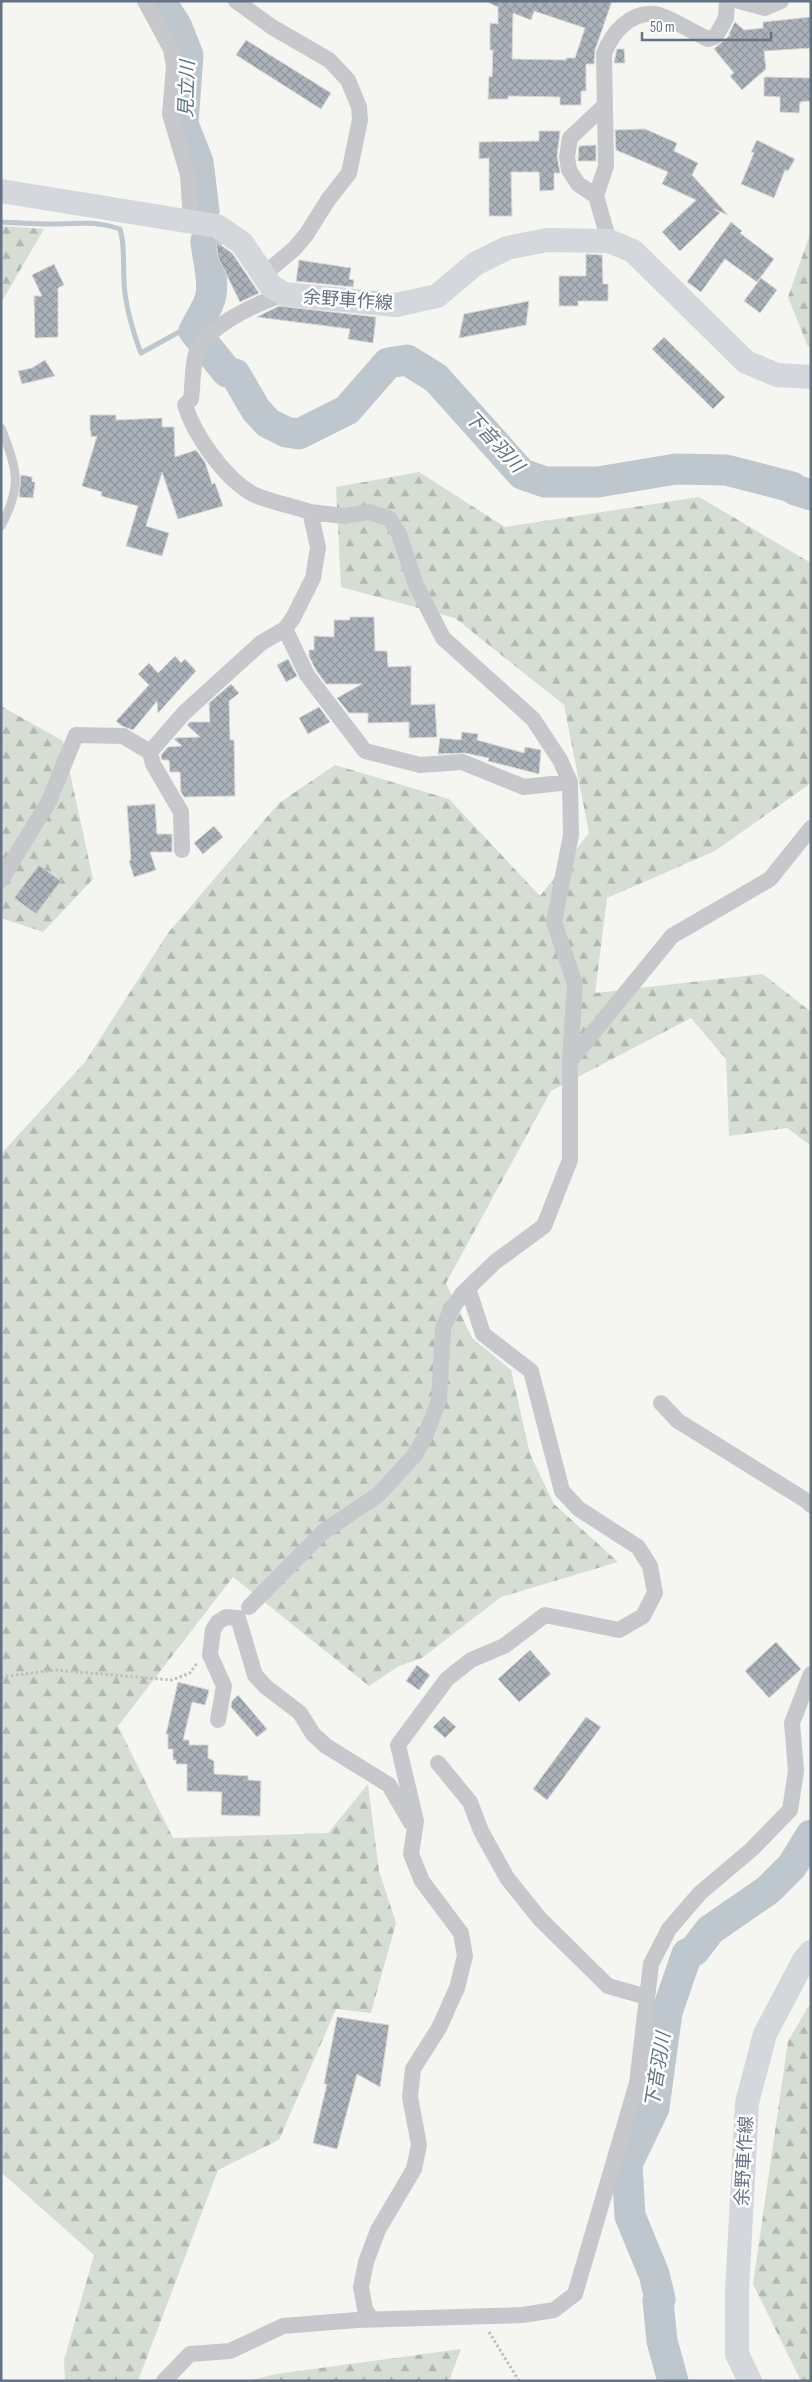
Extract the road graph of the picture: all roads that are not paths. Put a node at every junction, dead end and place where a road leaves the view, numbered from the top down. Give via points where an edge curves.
1 (145, 1) edge
2 (236, 1) edge
3 (727, 1) edge
4 (739, 1) edge
5 (781, 1) edge
6 (604, 106) junction
7 (1, 191) edge
8 (596, 196) junction
9 (191, 222) junction
10 (609, 241) junction
11 (263, 275) junction
12 (284, 294) junction
13 (811, 377) edge
14 (1, 428) edge
15 (310, 512) junction
16 (1, 526) edge
17 (285, 629) junction
18 (150, 752) junction
19 (570, 782) junction
20 (811, 828) edge
21 (182, 850) dead end
22 (1, 880) edge
23 (570, 1061) junction
24 (468, 1288) junction
25 (661, 1403) dead end
26 (811, 1505) edge
27 (249, 1607) dead end
28 (811, 1674) edge
29 (218, 1720) dead end
30 (438, 1763) dead end
31 (414, 1830) junction
32 (811, 1952) edge
33 (647, 1998) junction
34 (371, 2319) junction
35 (164, 2381) edge
36 (750, 2381) edge

1 - 9 street via 171,49 174,66 170,114 188,175
2 - 11 street via 272,27 329,60 348,80 360,107 349,173 306,235
3 - 6 street via 726,18 716,36 708,39 656,14 633,17 610,38 604,54
4 - 5 street via 765,8
6 - 8 street via 606,166
6 - 8 street via 570,138 567,157 569,170 578,184
7 - 9 main road, 余野車作線
8 - 10 street
9 - 11 main road, 余野車作線 via 217,226 242,243
10 - 12 main road, 余野車作線 via 547,240 507,248 475,264 437,296 396,305
10 - 13 main road, 余野車作線 via 633,251 746,362 777,375
11 - 12 main road, 余野車作線 via 271,286
12 - 15 street via 262,302 218,328 203,343 190,399 185,405 206,446 236,482 252,494
14 - 16 lane via 16,469 14,503
15 - 17 street via 318,547 313,578
15 - 19 street via 344,516 369,512 390,519 399,534 416,585 443,638 533,719 560,760
17 - 18 street via 261,643 222,677
17 - 19 street via 307,675 365,751 420,765 462,762 524,787
18 - 21 street via 153,764 181,812
18 - 22 street via 123,736 76,735 50,801
19 - 23 street via 571,835 554,922 575,984
20 - 23 street via 770,879 672,936
23 - 24 street via 570,1160 544,1226 495,1262
24 - 27 street via 450,1312 443,1328 438,1400 414,1456 378,1495 323,1532
24 - 31 street via 483,1334 531,1371 562,1491 579,1510 638,1547 650,1566 655,1593 643,1616 620,1630 545,1615 504,1646 471,1660 447,1679 398,1745 416,1821
25 - 26 street via 678,1421
28 - 33 street via 792,1722 796,1771 790,1810 751,1850 700,1893 669,1928 651,1964
29 - 31 street via 224,1686 210,1655 210,1644 218,1622 226,1617 238,1618 255,1675 300,1713 313,1734 326,1746 389,1785
30 - 33 street via 470,1802 480,1831 507,1878 540,1918 608,1986
31 - 34 street via 411,1854 422,1881 461,1933 465,1956 457,1988 413,2069 410,2098 419,2145 414,2169 378,2230 366,2262 361,2287 365,2309
32 - 36 main road, 余野車作線 via 766,2034 747,2104 737,2291 737,2354
33 - 34 street via 637,2083 575,2294 554,2310 523,2315
34 - 35 street via 283,2326 230,2351 190,2354

